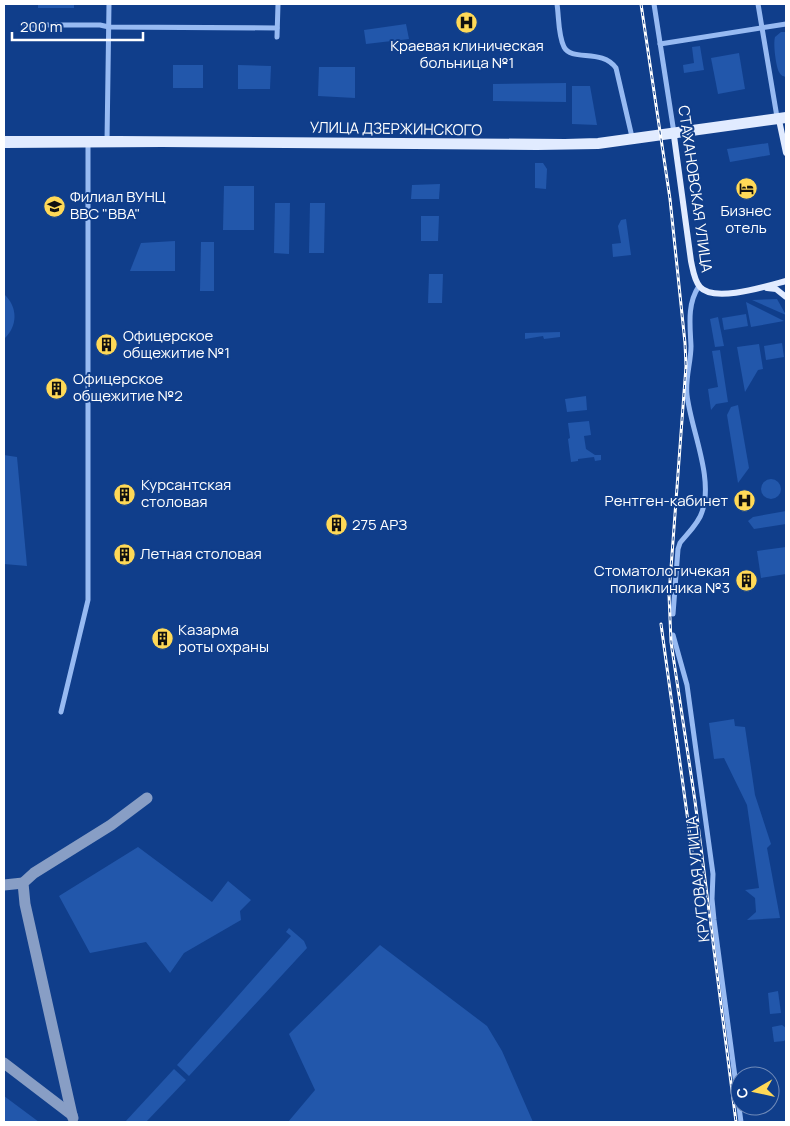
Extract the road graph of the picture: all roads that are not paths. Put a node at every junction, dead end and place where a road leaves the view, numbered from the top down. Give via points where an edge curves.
1 (109, 4) edge
2 (278, 4) edge
3 (557, 4) edge
4 (654, 4) edge
5 (758, 4) edge
6 (786, 24) edge
7 (23, 25) dead end
8 (108, 27) junction
9 (762, 27) junction
10 (277, 28) junction
11 (277, 37) dead end
12 (660, 44) junction
13 (786, 115) edge
14 (781, 119) edge
15 (674, 134) junction
16 (632, 137) junction
17 (4, 140) edge
18 (107, 141) junction
19 (88, 142) junction
20 (4, 145) edge
21 (786, 153) edge
22 (786, 281) edge
23 (699, 286) junction
24 (786, 286) edge
25 (755, 289) junction
26 (786, 296) edge
27 (673, 614) dead end
28 (673, 635) dead end
29 (61, 712) dead end
30 (740, 1122) edge

1 - 8 street
2 - 10 street
3 - 16 street via 566,50 609,60 616,68
4 - 12 street, СТАХАНОВСКАЯ УЛИЦА
5 - 9 street
6 - 9 street
7 - 8 street
8 - 10 street
8 - 18 street
9 - 12 street
9 - 14 street
10 - 11 street
12 - 15 street, СТАХАНОВСКАЯ УЛИЦА
13 - 14 main road, УЛИЦА ДЗЕРЖИНСКОГО
14 - 15 main road, УЛИЦА ДЗЕРЖИНСКОГО
14 - 21 main road
15 - 16 main road, УЛИЦА ДЗЕРЖИНСКОГО
15 - 18 main road, УЛИЦА ДЗЕРЖИНСКОГО via 598,146 537,148
15 - 23 main road, СТАХАНОВСКАЯ УЛИЦА via 691,262
16 - 18 main road, УЛИЦА ДЗЕРЖИНСКОГО via 565,142
17 - 19 main road, УЛИЦА ДЗЕРЖИНСКОГО
18 - 19 main road, УЛИЦА ДЗЕРЖИНСКОГО
19 - 20 main road, УЛИЦА ДЗЕРЖИНСКОГО
19 - 29 street via 88,600
22 - 25 main road, СТАХАНОВСКАЯ УЛИЦА
23 - 25 main road, СТАХАНОВСКАЯ УЛИЦА via 716,294
23 - 27 street via 690,306 691,354 686,393 692,427 700,448 705,502 702,514 678,548
24 - 26 main road
25 - 26 main road via 776,289
28 - 30 street, КРУГОВАЯ УЛИЦА via 687,684 714,874 714,920

